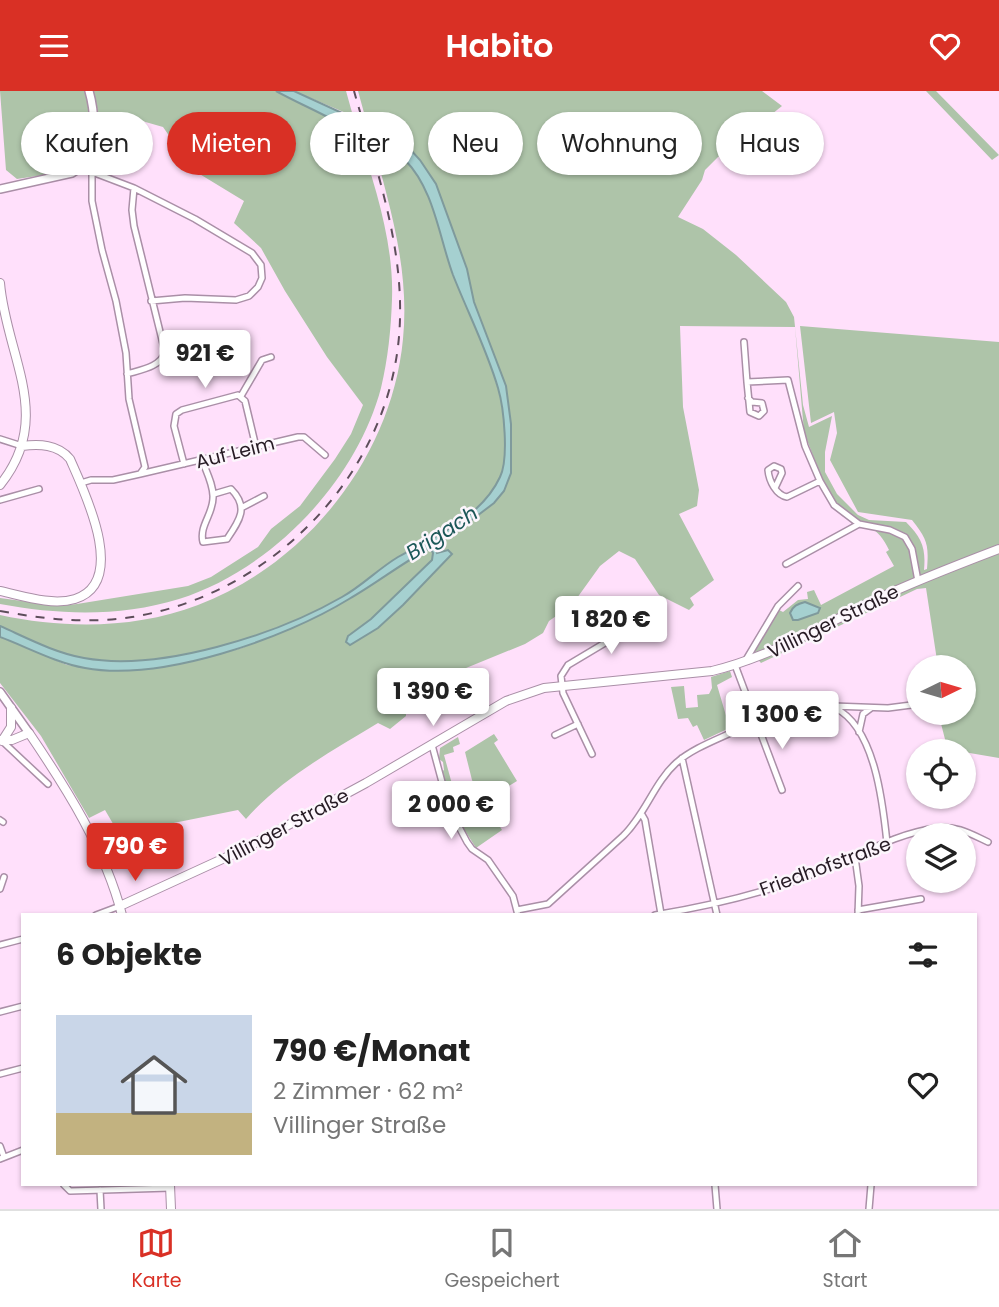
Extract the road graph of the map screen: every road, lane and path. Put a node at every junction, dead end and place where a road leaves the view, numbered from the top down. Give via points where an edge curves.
1 (89, 91) edge
2 (94, 112) edge
3 (63, 175) edge
4 (92, 175) edge
5 (100, 175) edge
6 (134, 188) junction
7 (0, 189) edge
8 (0, 283) edge
9 (0, 290) edge
10 (151, 301) junction
11 (744, 342) dead end
12 (271, 357) dead end
13 (127, 375) junction
14 (747, 382) junction
15 (241, 396) junction
16 (748, 398) dead end
17 (0, 439) edge
18 (22, 446) junction
19 (256, 447) junction
20 (325, 455) dead end
21 (202, 460) junction
22 (184, 464) junction
23 (140, 474) junction
24 (820, 481) junction
25 (80, 483) junction
26 (0, 485) edge
27 (775, 488) dead end
28 (39, 489) dead end
29 (214, 494) junction
30 (264, 496) dead end
31 (0, 500) edge
32 (243, 507) junction
33 (859, 524) junction
34 (999, 548) edge
35 (786, 564) dead end
36 (918, 581) junction
37 (797, 586) dead end
38 (0, 591) edge
39 (645, 619) dead end
40 (747, 661) junction
41 (735, 665) junction
42 (561, 685) junction
43 (0, 692) edge
44 (906, 705) edge
45 (832, 706) junction
46 (873, 707) junction
47 (11, 708) junction
48 (757, 721) junction
49 (578, 724) junction
50 (859, 732) junction
51 (29, 733) junction
52 (555, 735) dead end
53 (1, 741) edge
54 (432, 745) junction
55 (592, 754) dead end
56 (682, 758) junction
57 (48, 784) dead end
58 (782, 790) dead end
59 (641, 813) junction
60 (988, 842) dead end
61 (887, 843) junction
62 (855, 857) junction
63 (4, 877) dead end
64 (0, 888) edge
65 (921, 899) dead end
66 (715, 904) junction
67 (121, 911) edge
68 (517, 913) edge
69 (658, 913) edge
70 (668, 913) edge
71 (717, 913) edge
72 (858, 913) edge
73 (21, 939) edge
74 (0, 944) edge
75 (21, 1007) edge
76 (0, 1012) edge
77 (21, 1069) edge
78 (0, 1075) edge
79 (0, 1146) edge
80 (21, 1151) edge
81 (2, 1158) edge
82 (64, 1186) edge
83 (716, 1186) edge
84 (871, 1186) edge
85 (170, 1187) edge
86 (100, 1190) junction
87 (101, 1209) edge
88 (171, 1209) edge
89 (717, 1209) edge
90 (869, 1209) edge

1 - 2 street
3 - 7 street
4 - 13 street via 92,201 116,301
5 - 6 street
6 - 10 street via 134,226
6 - 10 street via 253,253 261,265 262,278 249,296
8 - 9 main road
9 - 18 main road via 27,400
10 - 13 street via 163,359
11 - 14 street
12 - 15 street via 262,360
13 - 23 street via 144,459
14 - 16 street
14 - 24 street, Villinger Straße via 788,380
15 - 19 street
15 - 22 street via 176,414 174,426
17 - 18 street
18 - 25 main road via 61,449
18 - 26 main road
19 - 20 street, Auf Leim via 298,436
19 - 21 street, Auf Leim
21 - 22 street, Auf Leim
21 - 29 street
22 - 23 street, Auf Leim
23 - 25 street, Auf Leim
24 - 27 street via 788,497
24 - 33 street, Villinger Straße via 834,505
25 - 38 main road via 102,559 89,591 64,601
28 - 31 street
29 - 32 street via 231,489
29 - 32 street via 203,542 228,539
30 - 32 street
33 - 35 street
33 - 36 street, Villinger Straße via 905,537
34 - 36 main road, Villinger Straße
36 - 40 main road, Villinger Straße
37 - 40 street, Villinger Straße via 778,606
39 - 42 street via 568,665
40 - 41 main road, Villinger Straße
41 - 42 main road, Villinger Straße
41 - 48 street
42 - 49 street
42 - 54 main road, Villinger Straße via 506,701
43 - 47 street
44 - 46 street
45 - 46 street
45 - 48 street via 792,709
45 - 50 street
46 - 50 street via 863,714
47 - 51 street
47 - 53 main road via 11,727
48 - 56 street
48 - 58 street
49 - 52 street
49 - 55 street
50 - 61 street via 875,769
51 - 53 main road
51 - 67 main road via 104,860
53 - 57 street
54 - 67 main road, Villinger Straße via 242,851
54 - 68 street via 449,808 472,849 488,860 513,896
56 - 59 street
56 - 66 street
59 - 68 street via 628,831 548,904
59 - 69 street, Friedhofstraße via 652,857
60 - 61 street, Friedhofstraße via 948,827
61 - 62 street, Friedhofstraße
62 - 66 street, Friedhofstraße
62 - 72 street
63 - 64 street
65 - 72 street
66 - 70 street, Friedhofstraße
66 - 71 street
73 - 74 street
75 - 76 street
77 - 78 street
79 - 81 street
80 - 81 street
82 - 86 street via 70,1191
83 - 89 street
84 - 90 street
85 - 86 street
85 - 88 main road
86 - 87 street

